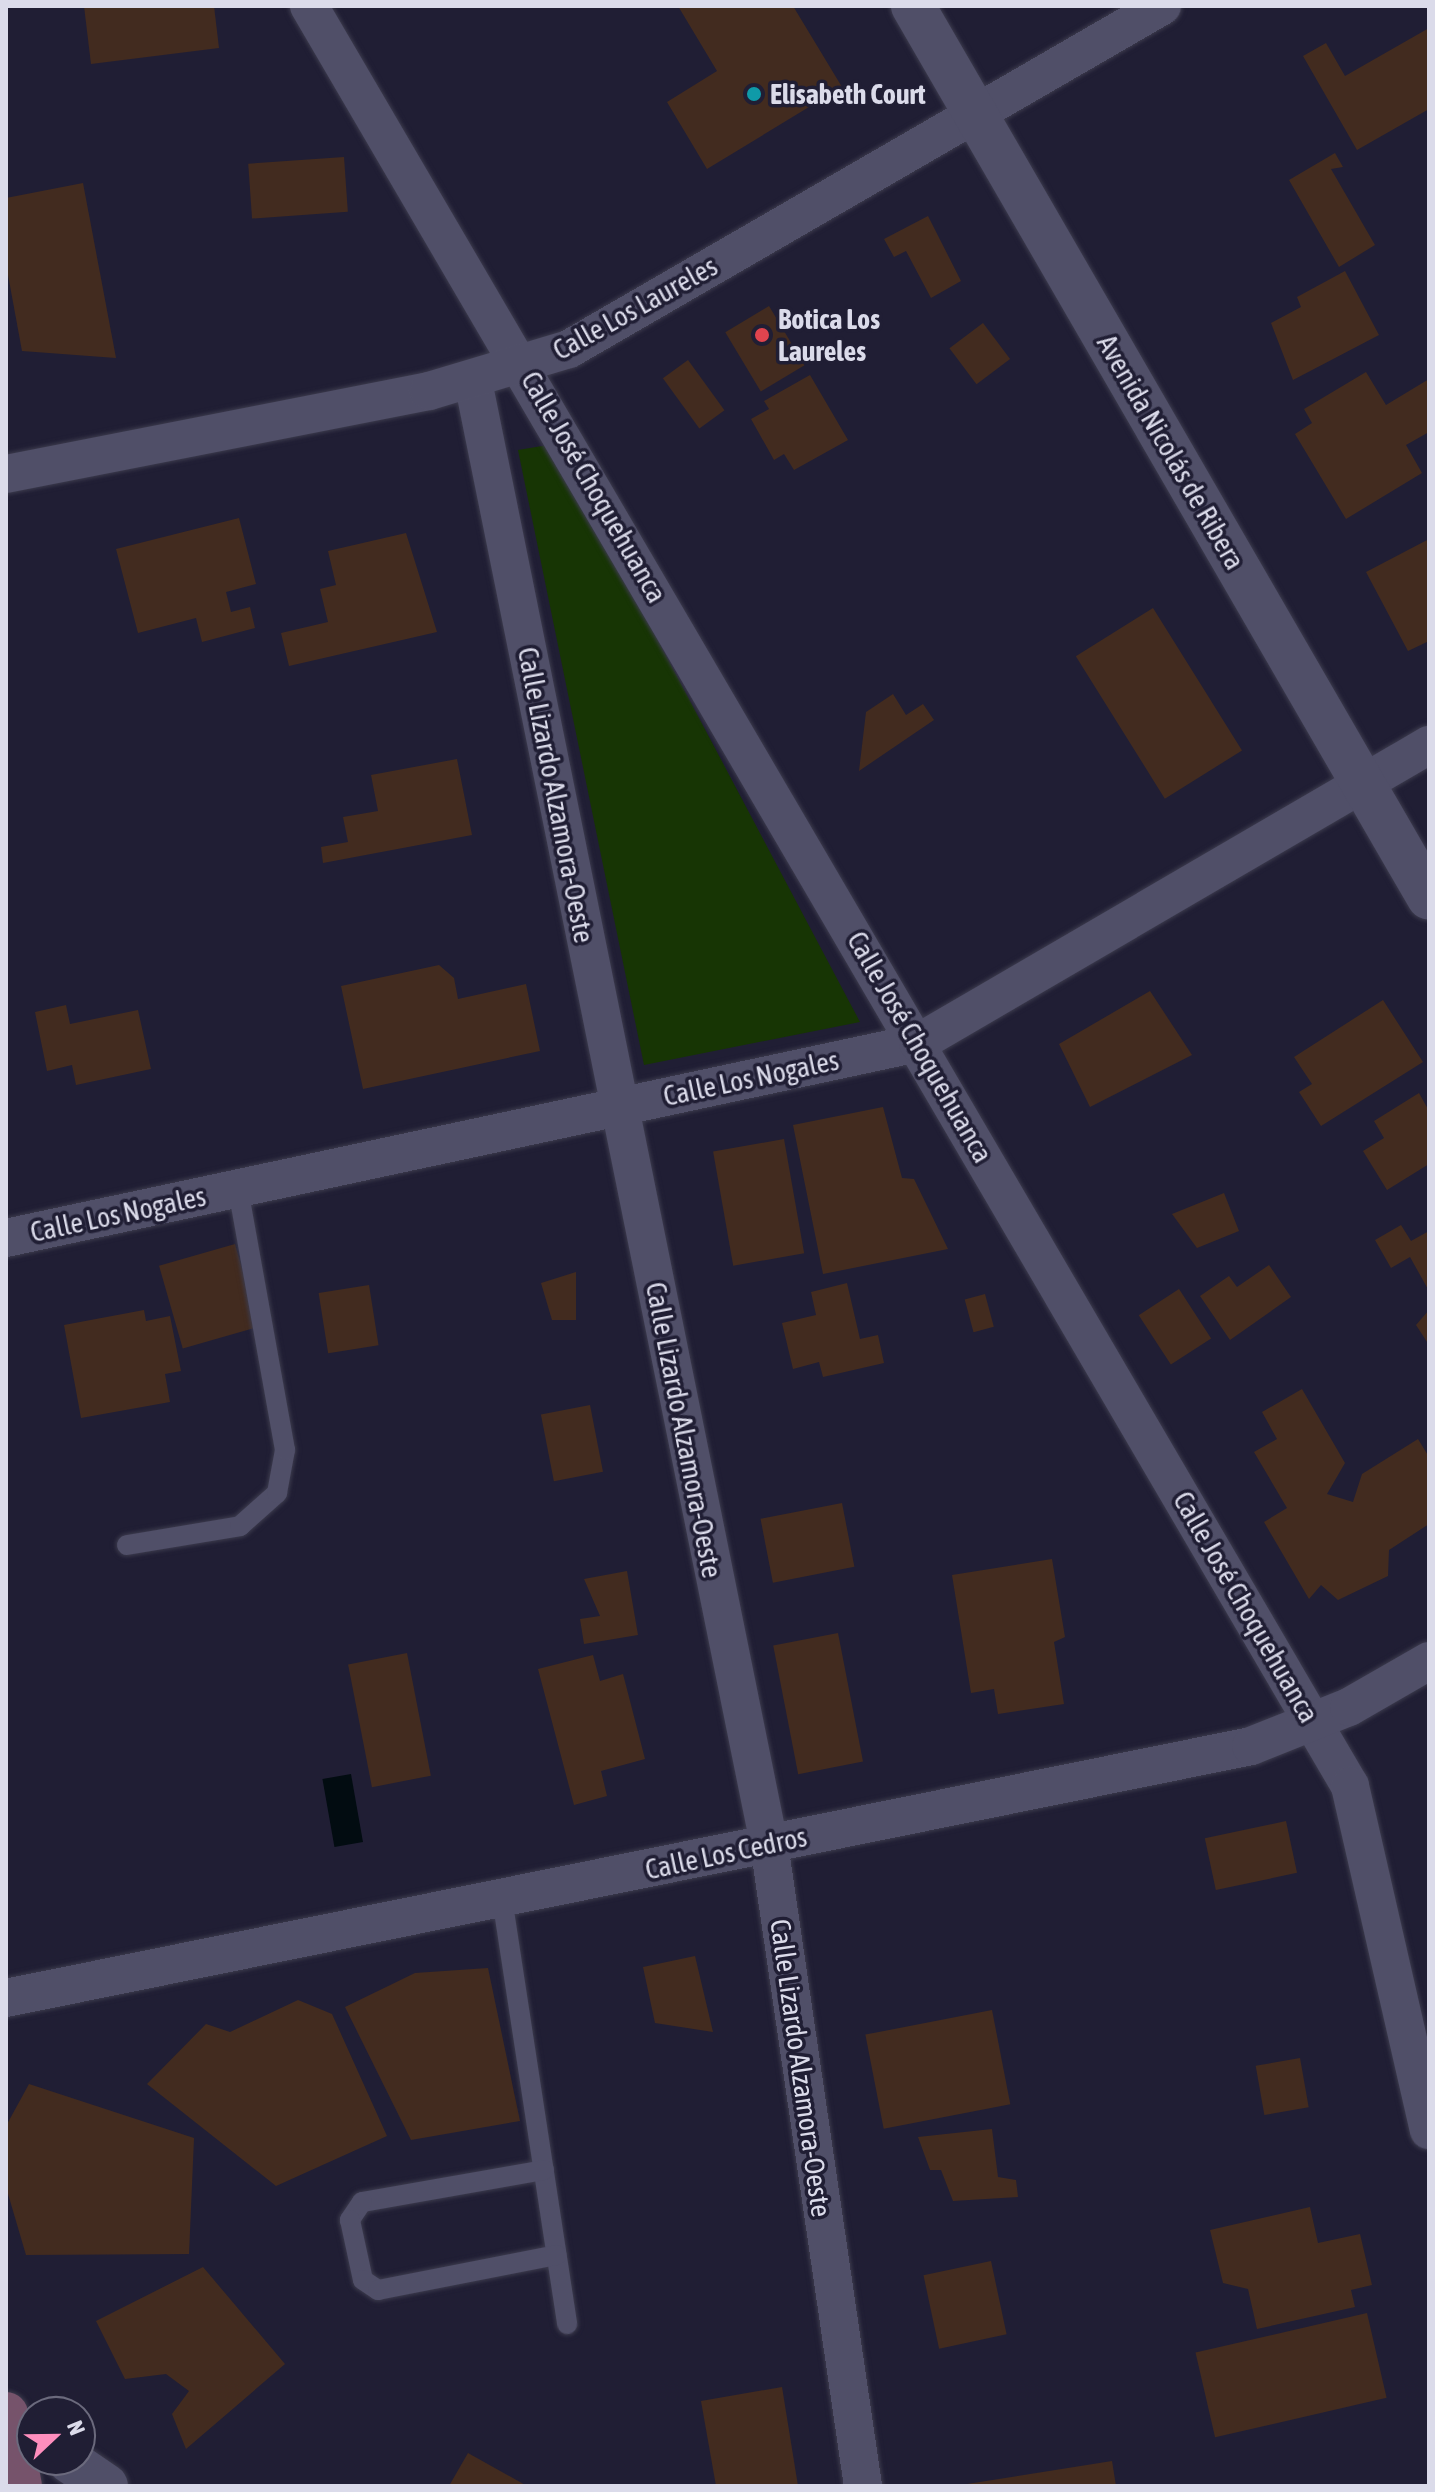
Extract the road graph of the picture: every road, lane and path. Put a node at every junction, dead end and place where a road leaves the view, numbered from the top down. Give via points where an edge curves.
1 (309, 6) edge
2 (913, 6) edge
3 (1162, 6) edge
4 (976, 114) junction
5 (524, 365) junction
6 (473, 381) junction
7 (6, 474) edge
8 (1429, 745) edge
9 (1364, 785) junction
10 (1429, 898) edge
11 (918, 1043) junction
12 (619, 1106) junction
13 (238, 1188) junction
14 (6, 1238) edge
15 (127, 1545) dead end
16 (1429, 1661) edge
17 (1313, 1721) junction
18 (769, 1844) junction
19 (502, 1898) junction
20 (6, 1998) edge
21 (1429, 2130) edge
22 (544, 2170) junction
23 (557, 2255) junction
24 (567, 2324) dead end
25 (6, 2415) edge
26 (20, 2486) edge
27 (863, 2486) edge

1 - 5 street, Calle José Choquehuanca
2 - 4 street, Avenida Nicolás de Ribera
3 - 4 street, Calle Los Laureles
4 - 5 street, Calle Los Laureles via 569,349
4 - 9 street, Avenida Nicolás de Ribera
5 - 6 street, Calle Los Laureles
5 - 11 street, Calle José Choquehuanca
6 - 7 street, Calle Los Laureles
6 - 12 street, Calle Lizardo Alzamora-Oeste
8 - 9 street, Calle Los Nogales
9 - 10 street, Avenida Nicolás de Ribera
9 - 11 street, Calle Los Nogales
11 - 12 street, Calle Los Nogales
11 - 17 street, Calle José Choquehuanca
12 - 13 street, Calle Los Nogales
12 - 18 street, Calle Lizardo Alzamora-Oeste
13 - 14 street, Calle Los Nogales
13 - 15 lane via 285,1450 277,1493 240,1526
16 - 17 street, Calle Los Cedros
17 - 18 street, Calle Los Cedros via 1251,1746
17 - 21 street, Calle José Choquehuanca via 1350,1786 1371,1856
18 - 19 street, Calle Los Cedros
18 - 27 street, Calle Lizardo Alzamora-Oeste
19 - 20 street, Calle Los Cedros
19 - 22 lane
22 - 23 lane
22 - 23 lane via 362,2202 350,2220 363,2280 378,2290
23 - 24 lane
25 - 26 main road

